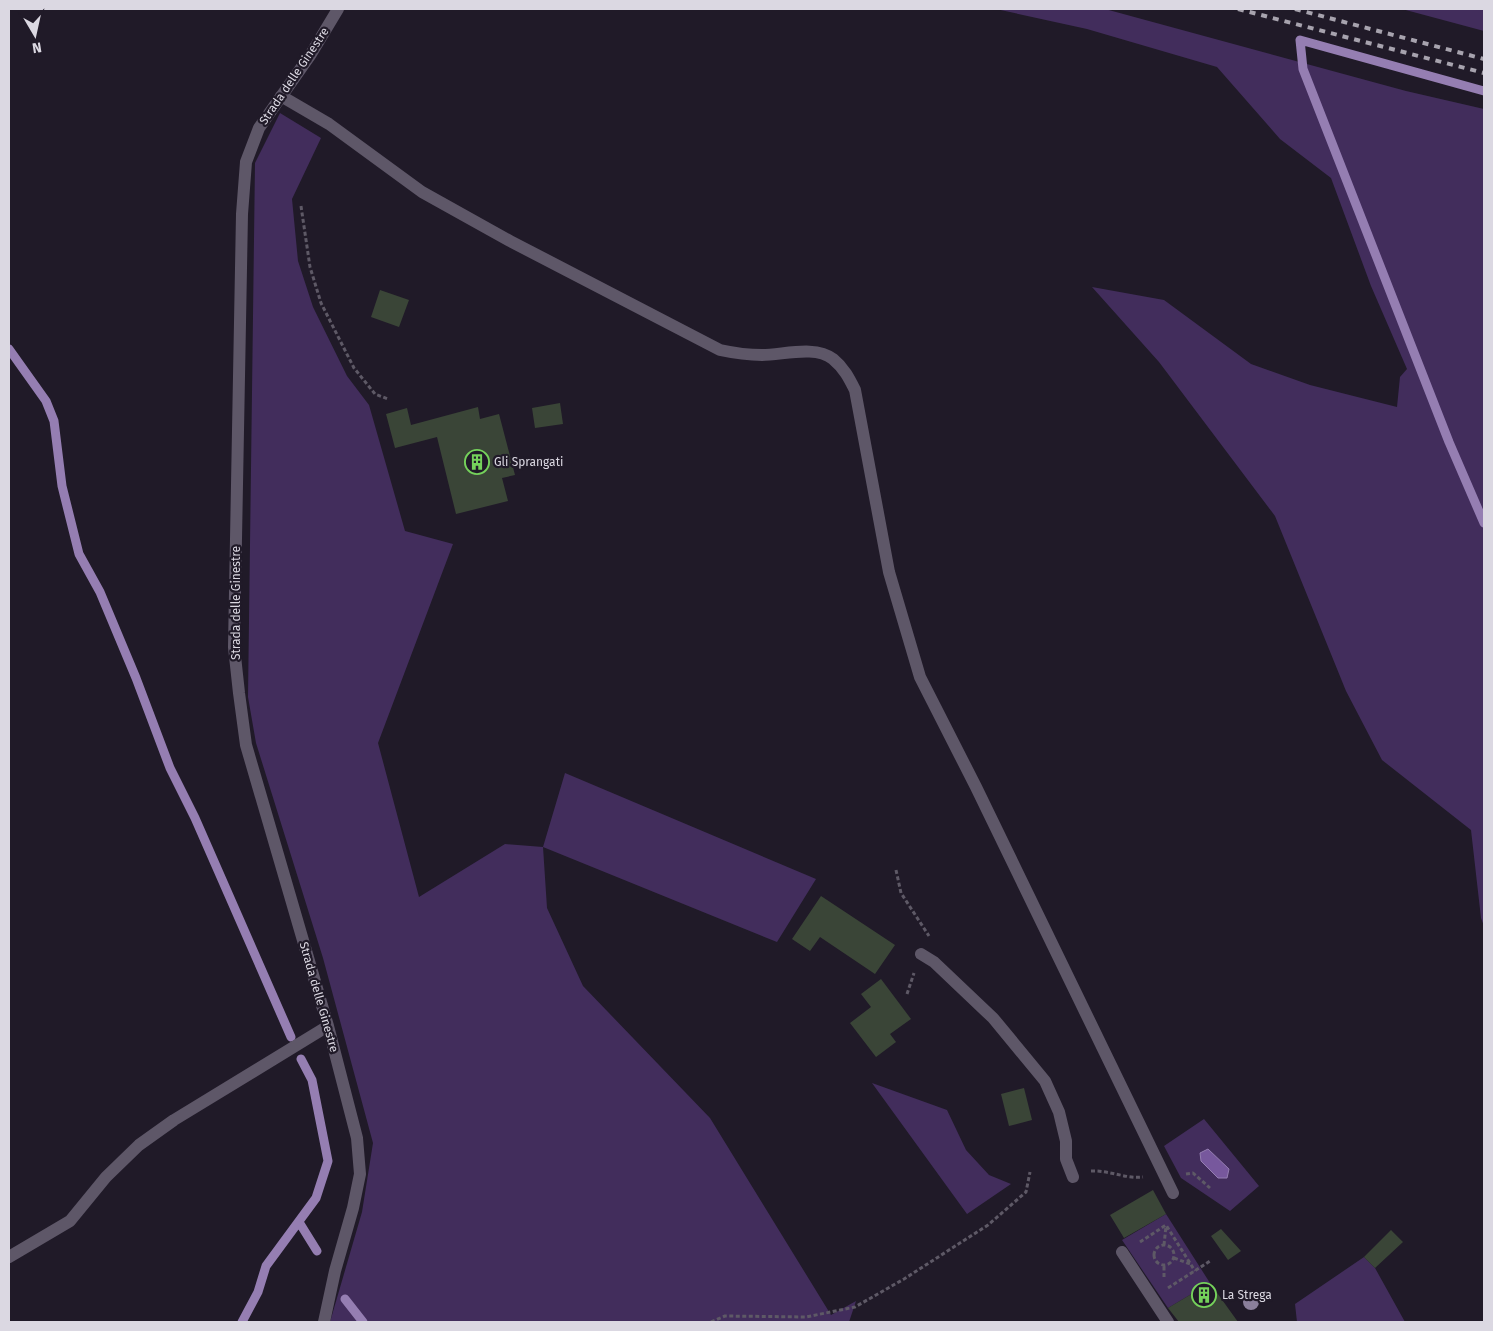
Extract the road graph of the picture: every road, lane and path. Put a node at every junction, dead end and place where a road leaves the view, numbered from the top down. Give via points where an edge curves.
1 (338, 9) edge
2 (281, 96) junction
3 (301, 206) dead end
4 (388, 399) dead end
5 (896, 870) dead end
6 (921, 954) junction
7 (907, 994) dead end
8 (328, 1026) junction
9 (1162, 1170) junction
10 (1030, 1172) dead end
11 (1079, 1177) joint
12 (1173, 1193) dead end
13 (1166, 1225) junction
14 (1164, 1245) junction
15 (1134, 1246) dead end
16 (1122, 1252) dead end
17 (9, 1257) edge
18 (1174, 1258) junction
19 (1210, 1261) dead end
20 (1191, 1264) junction
21 (1196, 1271) junction
22 (1162, 1292) dead end
23 (324, 1322) edge
24 (711, 1322) edge
25 (1168, 1322) edge

1 - 2 street, Strada delle Ginestre
2 - 8 street, Strada delle Ginestre via 259,128 246,162 234,647 246,745
2 - 9 street via 329,124 422,192 720,350 742,355 815,352 832,358 848,374 855,390 889,572 920,677
3 - 4 path via 310,267 321,303 354,368 375,394
5 - 6 path via 901,894 932,943
6 - 7 path
6 - 11 street via 934,962 993,1018 1045,1081 1059,1112 1066,1140 1066,1159
8 - 17 street via 153,1135 106,1177 70,1221
8 - 23 street, Strada delle Ginestre via 357,1138 360,1174
9 - 11 path via 1130,1179 1113,1172 1091,1170
9 - 12 street
10 - 24 path via 1026,1192 988,1226 855,1307 806,1317 724,1316
13 - 14 path
13 - 15 path
13 - 20 path
14 - 18 path via 1174,1252
14 - 18 path via 1154,1252 1158,1264 1170,1264
16 - 25 street
18 - 20 path
19 - 21 path
20 - 21 path
21 - 22 path

